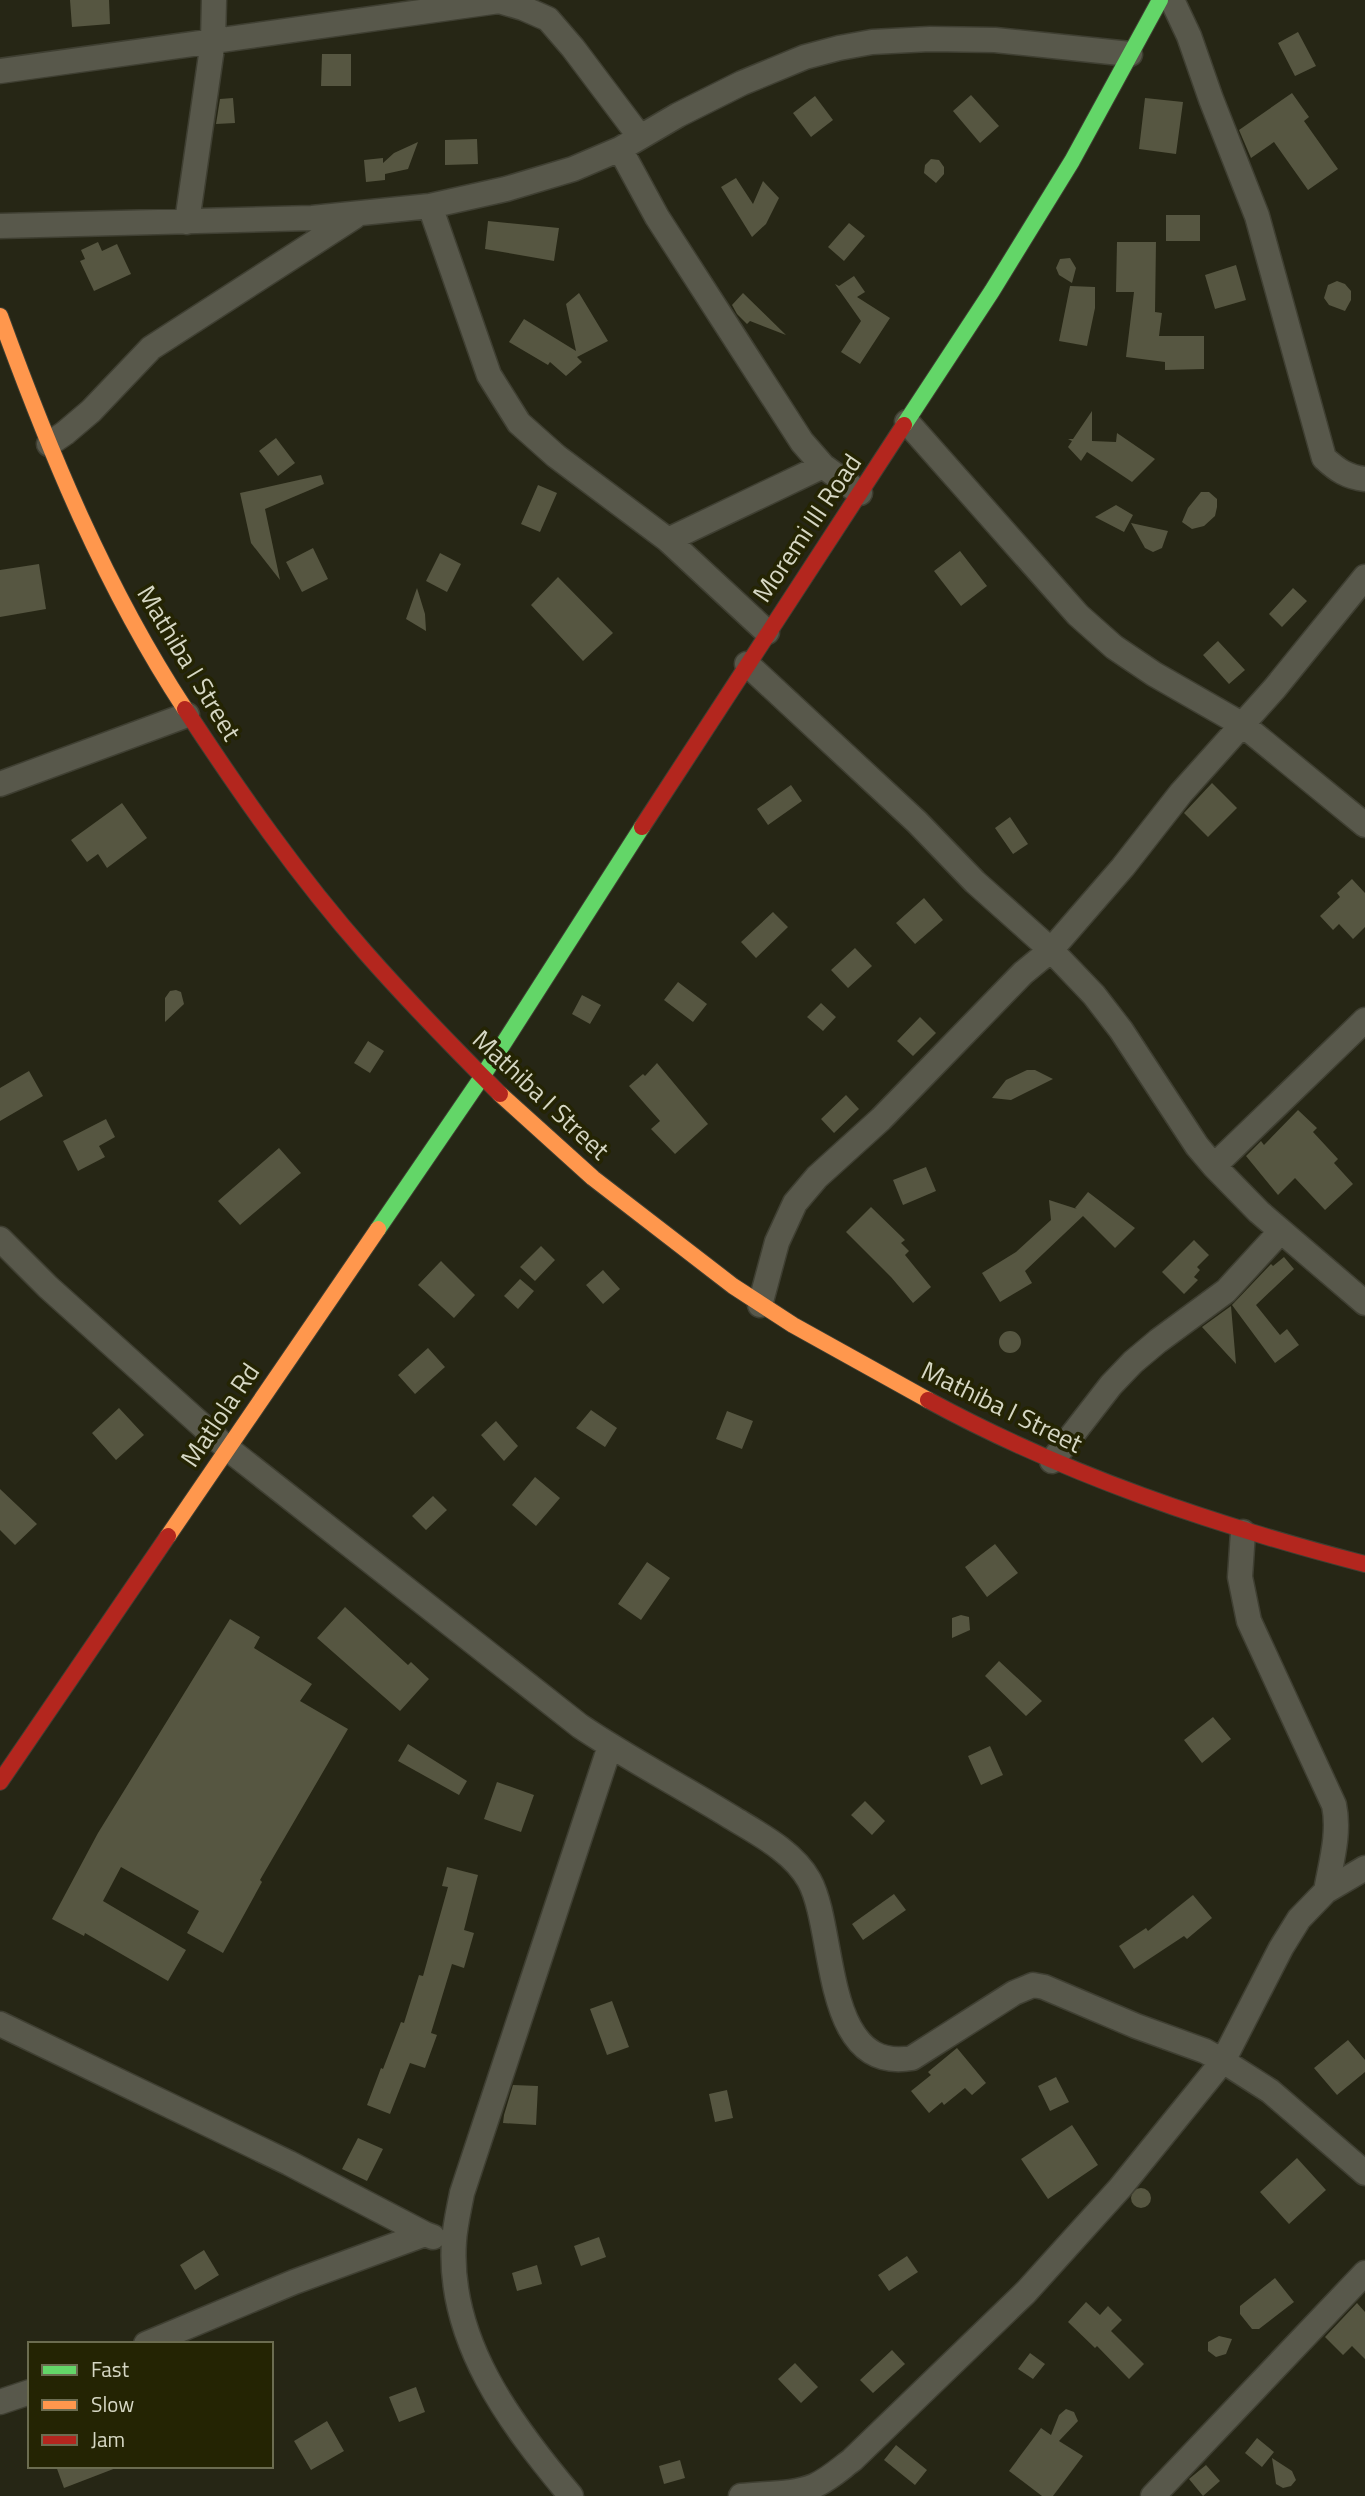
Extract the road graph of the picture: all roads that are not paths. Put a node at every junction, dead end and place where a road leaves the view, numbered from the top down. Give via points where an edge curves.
1 (214, 0) edge
2 (1160, 0) edge
3 (1172, 0) edge
4 (213, 41) junction
5 (1130, 54) junction
6 (0, 71) edge
7 (630, 143) junction
8 (430, 206) junction
9 (357, 214) junction
10 (187, 222) junction
11 (0, 226) edge
12 (0, 316) edge
13 (906, 422) junction
14 (49, 444) junction
15 (823, 466) junction
16 (1365, 479) edge
17 (860, 493) junction
18 (668, 540) junction
19 (1365, 577) edge
20 (768, 632) junction
21 (747, 664) junction
22 (187, 715) junction
23 (1242, 725) junction
24 (0, 784) edge
25 (1365, 825) edge
26 (1051, 950) junction
27 (1365, 1020) edge
28 (482, 1077) junction
29 (1214, 1166) junction
30 (1281, 1231) junction
31 (0, 1239) edge
32 (1365, 1303) edge
33 (760, 1304) junction
34 (227, 1448) junction
35 (1052, 1461) junction
36 (1243, 1532) junction
37 (1365, 1564) edge
38 (610, 1746) junction
39 (0, 1782) edge
40 (1365, 1868) edge
41 (1326, 1891) junction
42 (0, 2024) edge
43 (1223, 2061) junction
44 (1365, 2173) edge
45 (425, 2235) junction
46 (454, 2243) junction
47 (1365, 2273) edge
48 (151, 2342) edge
49 (28, 2393) edge
50 (0, 2402) edge
51 (570, 2496) edge
52 (741, 2496) edge
53 (1153, 2496) edge

1 - 4 street
2 - 5 street, Moremi III Road
3 - 16 street via 1257,216 1324,458 1338,471
4 - 6 street
4 - 7 street via 499,1 548,19 573,48
4 - 10 street
5 - 7 street via 995,40 872,42 805,57 742,83
5 - 13 street, Moremi III Road via 1072,161
7 - 8 street via 559,173
7 - 15 street via 657,217 802,442
8 - 9 street
8 - 18 street via 489,375 519,423
9 - 10 street
9 - 14 street via 151,348 91,411
10 - 11 street
12 - 14 street, Mathiba I Street
13 - 17 street, Moremi III Road
13 - 23 street via 1078,615 1154,674
14 - 22 street, Mathiba I Street via 84,528
15 - 17 street
15 - 18 street
17 - 20 street, Moremi III Road
18 - 20 street
19 - 23 street
20 - 21 street, Moremi III Road
21 - 26 street
21 - 28 street, Moremi III Road
22 - 24 street
22 - 28 street, Mathiba I Street via 354,940
23 - 25 street
23 - 26 street
26 - 29 street via 1121,1030
26 - 33 street via 795,1203 777,1242
27 - 29 street
28 - 33 street, Mathiba I Street via 579,1166
28 - 34 street, Matlola Rd
29 - 30 street
30 - 32 street
30 - 35 street via 1226,1291 1133,1362
31 - 34 street
33 - 35 street, Mathiba I Street via 911,1390
34 - 38 street
34 - 39 street, Matlola Rd
35 - 36 street, Mathiba I Street
36 - 37 street, Mathiba I Street
36 - 41 street via 1240,1577 1249,1622 1334,1805 1337,1819
38 - 43 street via 767,1839 802,1869 816,1897 836,1997 851,2027 875,2056 893,2062 912,2059 1033,1985
38 - 46 street via 462,2193
40 - 41 street
41 - 43 street via 1299,1919 1281,1948
42 - 45 street via 277,2157
43 - 44 street via 1270,2091
43 - 52 street via 1120,2188 1026,2292 852,2459 814,2486
45 - 46 street
45 - 48 street via 294,2282
46 - 51 street via 457,2289 476,2357 522,2437
47 - 53 street
49 - 50 street

